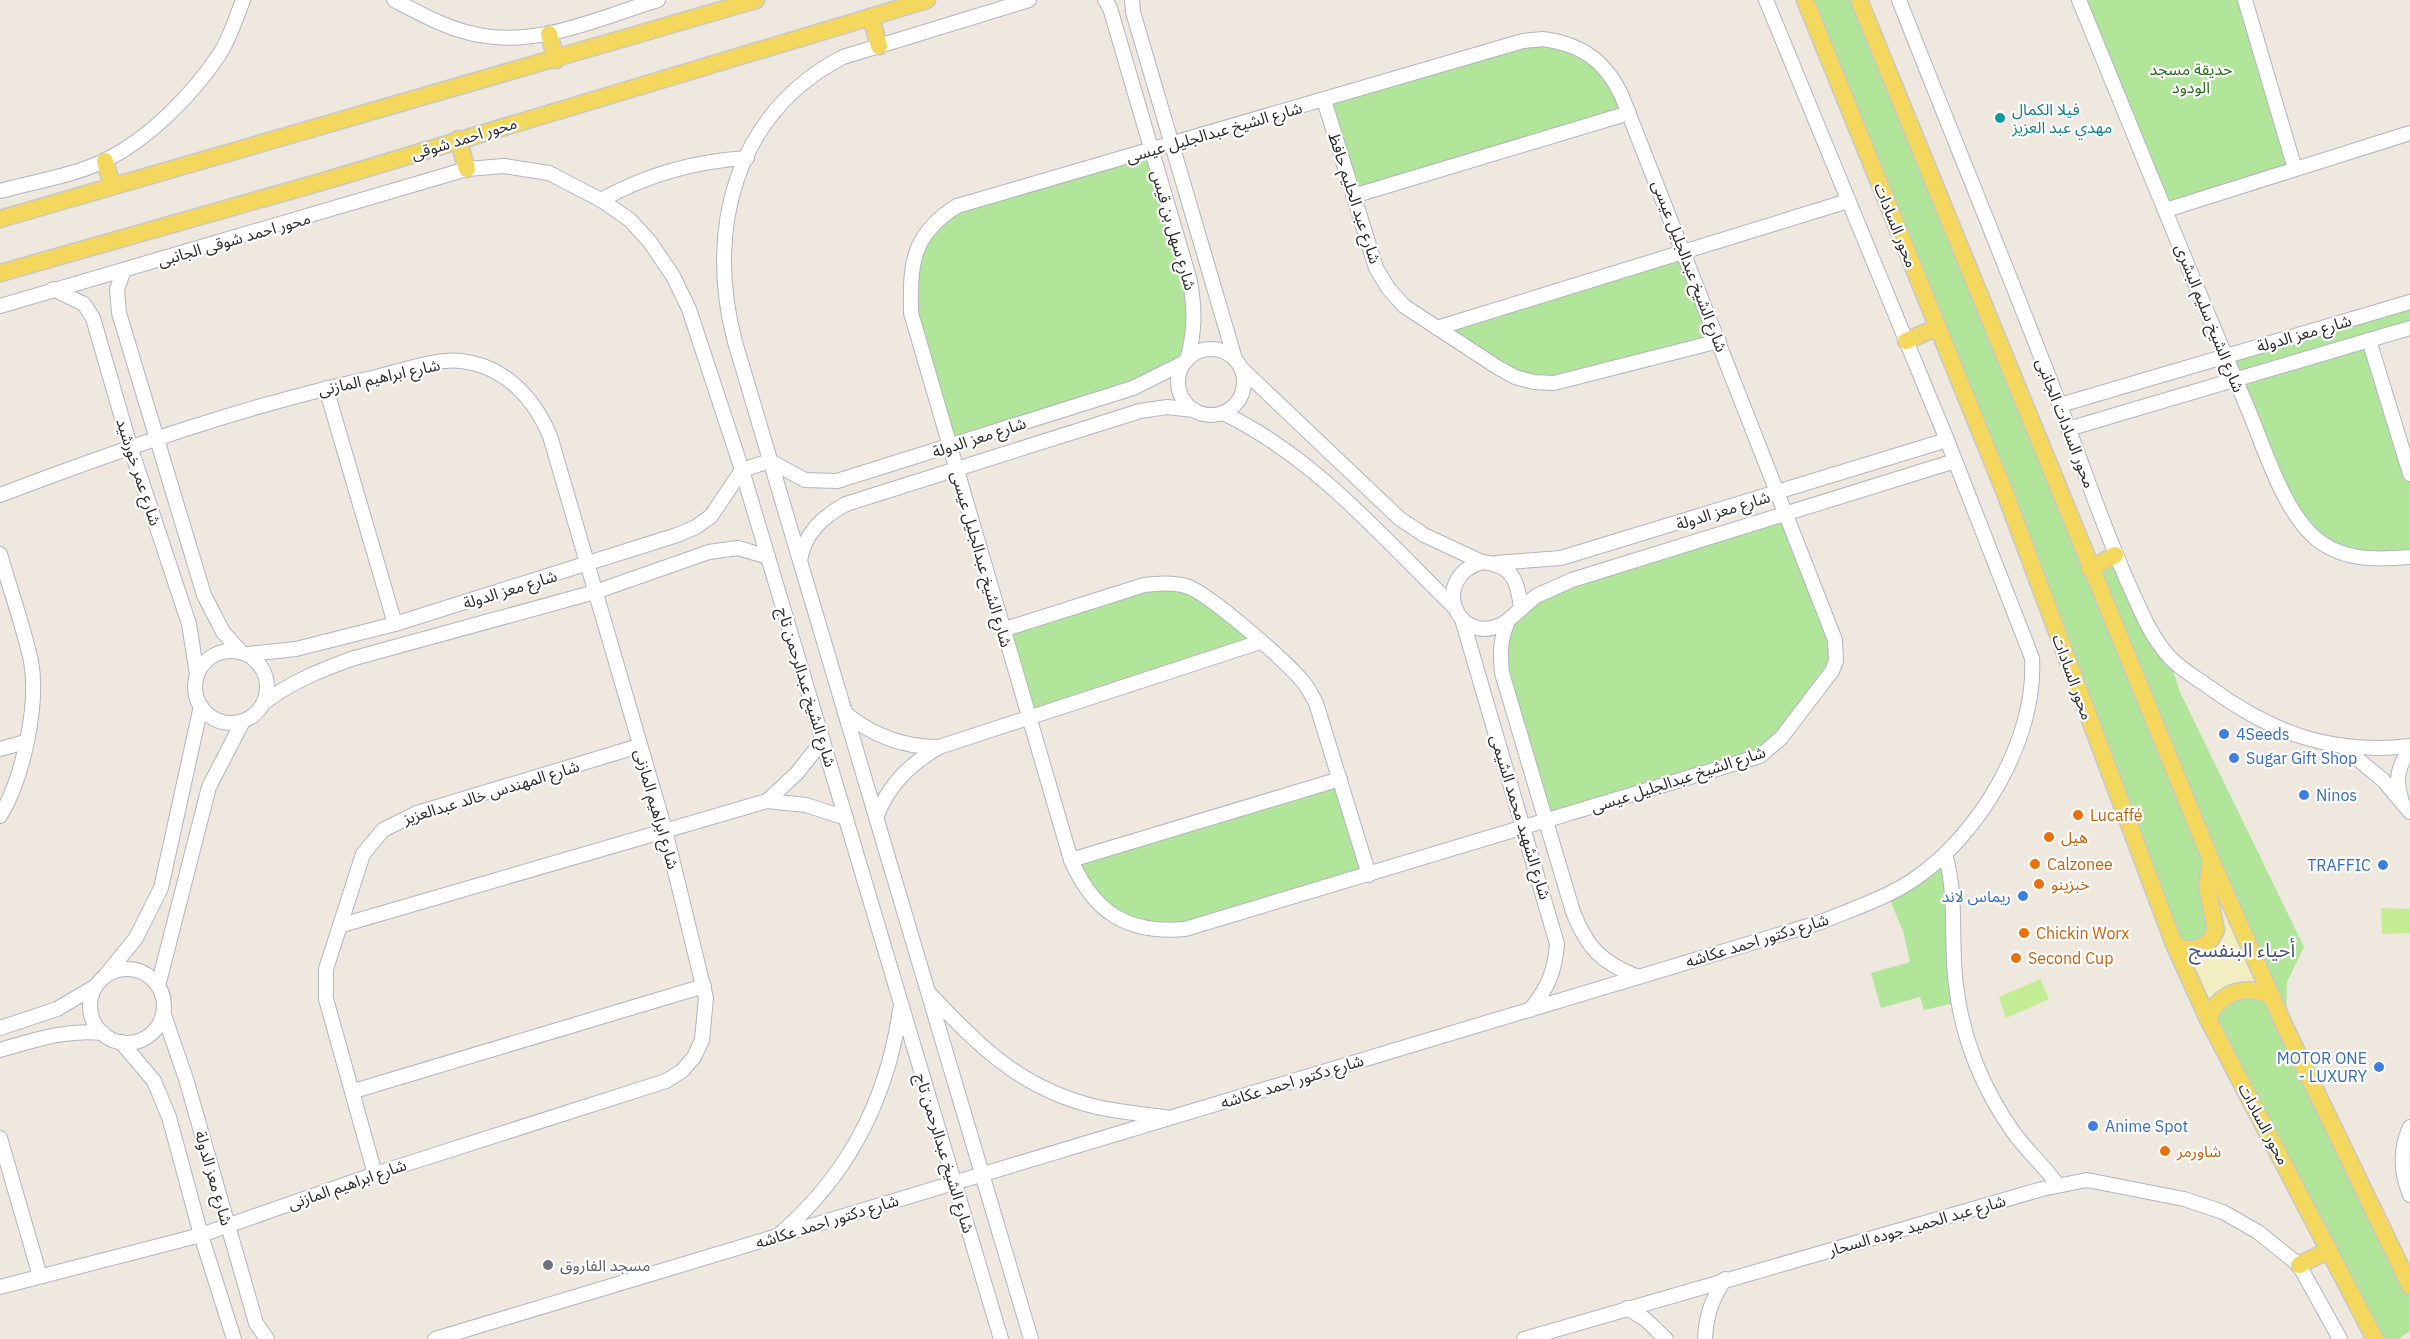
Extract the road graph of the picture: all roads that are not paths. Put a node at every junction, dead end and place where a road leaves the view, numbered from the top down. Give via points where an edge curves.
1 (243, 0) edge
2 (394, 0) edge
3 (658, 0) edge
4 (756, 0) edge
5 (927, 0) edge
6 (1029, 0) edge
7 (1105, 0) edge
8 (1132, 0) edge
9 (1766, 0) edge
10 (1805, 0) edge
11 (1859, 0) edge
12 (1899, 0) edge
13 (2079, 0) edge
14 (2245, 0) edge
15 (871, 17) junction
16 (549, 34) junction
17 (879, 46) junction
18 (556, 60) junction
19 (1324, 100) junction
20 (1629, 113) junction
21 (2410, 133) edge
22 (458, 139) junction
23 (1173, 144) junction
24 (1152, 151) junction
25 (747, 158) junction
26 (105, 161) junction
27 (467, 169) junction
28 (2295, 169) junction
29 (112, 186) junction
30 (0, 191) edge
31 (1353, 196) junction
32 (601, 200) junction
33 (1848, 201) junction
34 (2166, 210) junction
35 (0, 219) edge
36 (1684, 252) junction
37 (124, 270) junction
38 (0, 273) edge
39 (53, 289) junction
40 (2410, 302) edge
41 (0, 306) edge
42 (1938, 327) junction
43 (1437, 328) junction
44 (2410, 328) edge
45 (1719, 340) junction
46 (2369, 340) junction
47 (1906, 341) junction
48 (2226, 356) junction
49 (1186, 361) junction
50 (1238, 363) junction
51 (2235, 379) junction
52 (326, 388) junction
53 (2060, 405) junction
54 (1194, 410) junction
55 (1223, 413) junction
56 (2068, 429) junction
57 (156, 437) junction
58 (1947, 440) junction
59 (130, 446) junction
60 (949, 447) junction
61 (770, 461) junction
62 (1955, 461) junction
63 (742, 470) junction
64 (956, 471) junction
65 (2410, 474) edge
66 (1779, 493) junction
67 (0, 495) edge
68 (1786, 513) junction
69 (0, 554) edge
70 (2115, 555) junction
71 (768, 557) junction
72 (2410, 557) edge
73 (800, 560) junction
74 (1489, 563) junction
75 (587, 565) junction
76 (2090, 569) junction
77 (5, 588) edge
78 (595, 592) junction
79 (1521, 609) junction
80 (1459, 614) junction
81 (1509, 619) junction
82 (395, 624) junction
83 (1002, 630) junction
84 (1260, 642) junction
85 (244, 653) junction
86 (197, 675) junction
87 (265, 702) junction
88 (201, 706) junction
89 (845, 712) junction
90 (1027, 716) junction
91 (243, 721) junction
92 (823, 740) junction
93 (25, 741) junction
94 (639, 746) junction
95 (2342, 746) junction
96 (939, 747) junction
97 (2410, 748) edge
98 (0, 749) edge
99 (1340, 779) junction
100 (2401, 800) junction
101 (767, 801) junction
102 (2410, 812) edge
103 (0, 816) edge
104 (846, 818) junction
105 (876, 818) junction
106 (1546, 822) junction
107 (1525, 829) junction
108 (665, 830) junction
109 (1945, 854) junction
110 (1071, 860) junction
111 (2211, 860) junction
112 (1369, 875) junction
113 (342, 925) junction
114 (2174, 944) junction
115 (1638, 977) junction
116 (101, 981) junction
117 (158, 986) junction
118 (704, 986) junction
119 (927, 991) junction
120 (2272, 998) junction
121 (901, 1005) junction
122 (1529, 1010) junction
123 (164, 1015) junction
124 (2208, 1019) junction
125 (0, 1028) edge
126 (103, 1033) junction
127 (122, 1042) junction
128 (0, 1050) edge
129 (354, 1091) junction
130 (1170, 1118) junction
131 (2410, 1127) edge
132 (0, 1138) edge
133 (375, 1174) junction
134 (981, 1174) junction
135 (954, 1182) junction
136 (2058, 1185) junction
137 (2410, 1195) edge
138 (228, 1225) junction
139 (201, 1235) junction
140 (778, 1236) junction
141 (2329, 1250) junction
142 (2299, 1265) junction
143 (40, 1276) junction
144 (1725, 1279) junction
145 (2410, 1286) edge
146 (0, 1287) edge
147 (1627, 1308) junction
148 (234, 1339) edge
149 (267, 1339) edge
150 (435, 1339) edge
151 (1000, 1339) edge
152 (1031, 1339) edge
153 (1524, 1339) edge
154 (1666, 1339) edge
155 (1705, 1339) edge
156 (2340, 1339) edge
157 (2375, 1339) edge

1 - 26 street via 220,53 196,85 153,126
2 - 16 street via 454,29 479,35 520,38
3 - 16 street
4 - 18 main road
5 - 15 main road, محور احمد شوقى
6 - 17 street
7 - 24 street, شارع سهل بن قيس
8 - 23 street, شارع سهل بن قيس
9 - 33 street
10 - 42 main road, محور السادات
11 - 76 main road
12 - 53 street, محور السادات الجانبى
13 - 34 street, شارع الشيخ سليم البشرى
14 - 28 street
15 - 17 main road
15 - 22 main road, محور احمد شوقى
16 - 18 main road
17 - 25 street via 843,57 795,87 775,108
18 - 29 main road via 421,95
19 - 20 street, شارع الشيخ عبدالجليل عيسى via 1523,41 1543,39 1573,45 1599,60 1612,76
19 - 23 street, شارع الشيخ عبدالجليل عيسى
19 - 31 street, شارع عبد الحليم حافظ
20 - 31 street
20 - 36 street, شارع الشيخ عبدالجليل عيسى
21 - 28 street
22 - 27 main road
22 - 38 main road, محور احمد شوقى
23 - 24 street, شارع الشيخ عبدالجليل عيسى
23 - 50 street, شارع سهل بن قيس
24 - 49 street, شارع سهل بن قيس via 1195,308 1194,335
24 - 60 street, شارع الشيخ عبدالجليل عيسى via 957,206 928,229 911,266 911,313
25 - 32 street via 671,169
25 - 61 street, شارع الشيخ عبدالرحمن تاج via 727,217 723,280 727,311
26 - 29 main road
26 - 30 street
27 - 32 street, شارع الشيخ عبدالرحمن تاج via 504,166 549,173
27 - 37 street, محور احمد شوقى الجانبى
28 - 34 street
29 - 35 main road
31 - 43 street, شارع عبد الحليم حافظ via 1376,268 1388,288 1404,306
32 - 63 street, شارع الشيخ عبدالرحمن تاج via 630,220 673,276 689,309
33 - 36 street
33 - 47 street
34 - 48 street, شارع الشيخ سليم البشرى
36 - 43 street
36 - 45 street, شارع الشيخ عبدالجليل عيسى
37 - 39 street, محور احمد شوقى الجانبى
37 - 57 street, شارع عمر خورشيد via 117,289 117,307
39 - 41 street, محور احمد شوقى الجانبى
39 - 59 street, شارع عمر خورشيد via 78,301 90,312
40 - 48 street, شارع معز الدولة
42 - 47 main road
42 - 114 main road, محور السادات via 2005,493
43 - 45 street, شارع عبد الحليم حافظ via 1515,377 1554,383
44 - 46 street, شارع معز الدولة
45 - 66 street, شارع الشيخ عبدالجليل عيسى
46 - 51 street, شارع معز الدولة
46 - 65 street
47 - 58 street
48 - 51 street, شارع الشيخ سليم البشرى
48 - 53 street, شارع معز الدولة
49 - 50 street via 1211,349 1224,352
49 - 54 street via 1179,388
49 - 60 street, شارع معز الدولة via 1132,388
50 - 55 street via 1244,381 1242,394 1235,406
50 - 74 street, شارع معز الدولة via 1399,518 1424,535
51 - 56 street, شارع معز الدولة
51 - 72 street, شارع الشيخ سليم البشرى via 2288,500 2313,536 2335,551 2360,559
52 - 57 street, شارع ابراهيم المازنى
52 - 75 street, شارع ابراهيم المازنى via 460,360 505,377 525,392 540,412
52 - 82 street
53 - 56 street, محور السادات الجانبى
54 - 55 street via 1203,414
54 - 64 street, شارع معز الدولة via 1167,407 1140,411
55 - 80 street via 1263,433 1308,466
56 - 70 street, محور السادات الجانبى
57 - 59 street, شارع ابراهيم المازنى
57 - 85 street, شارع عمر خورشيد via 204,595 223,632
58 - 62 street
58 - 66 street, شارع معز الدولة
59 - 67 street, شارع ابراهيم المازنى
59 - 86 street, شارع عمر خورشيد via 189,624
60 - 61 street, شارع معز الدولة via 837,481 805,480
60 - 64 street, شارع الشيخ عبدالجليل عيسى
61 - 63 street
61 - 73 street, شارع الشيخ عبدالرحمن تاج
62 - 68 street, شارع معز الدولة
62 - 109 street, شارع دكتور احمد عكاشه via 2027,641 2033,678 2020,739 1996,788
63 - 71 street, شارع الشيخ عبدالرحمن تاج
63 - 75 street, شارع معز الدولة via 716,511 696,527
64 - 73 street, شارع معز الدولة via 839,508 810,533
64 - 83 street, شارع الشيخ عبدالجليل عيسى
66 - 68 street, شارع الشيخ عبدالجليل عيسى
66 - 74 street, شارع معز الدولة via 1562,558
68 - 79 street, شارع معز الدولة via 1572,580 1536,596
68 - 106 street, شارع الشيخ عبدالجليل عيسى via 1838,651 1832,671 1781,738 1760,756
69 - 77 street
70 - 76 main road
70 - 95 street, محور السادات الجانبى via 2148,628 2168,655 2215,692 2266,724 2303,738
71 - 78 street, شارع معز الدولة via 738,548 709,552
71 - 92 street, شارع الشيخ عبدالرحمن تاج
73 - 89 street, شارع الشيخ عبدالرحمن تاج
74 - 79 street via 1507,570 1515,581
74 - 80 street via 1470,566 1457,578 1452,596
75 - 78 street, شارع ابراهيم المازنى
75 - 82 street, شارع معز الدولة
76 - 111 main road
77 - 93 street via 32,673 32,708
78 - 87 street, شارع معز الدولة via 351,659 314,673
78 - 94 street, شارع ابراهيم المازنى
79 - 81 street
80 - 81 street via 1473,626 1486,629
80 - 107 street, شارع الشهيد محمد الشيمى
81 - 106 street, شارع الشهيد محمد الشيمى via 1499,652 1502,673
82 - 85 street, شارع معز الدولة via 296,649
83 - 84 street via 1144,585 1165,582 1204,594
83 - 90 street, شارع الشيخ عبدالجليل عيسى
84 - 90 street
84 - 99 street via 1305,683 1316,703
85 - 86 street via 219,652 202,665
85 - 87 street via 264,672
86 - 88 street via 196,696
87 - 91 street
88 - 91 street via 219,721
88 - 116 street via 160,888 136,938
89 - 96 street via 865,728 889,739
89 - 105 street, شارع الشيخ عبدالرحمن تاج
90 - 96 street
90 - 110 street, شارع الشيخ عبدالجليل عيسى
91 - 117 street via 209,787
92 - 101 street
92 - 104 street, شارع الشيخ عبدالرحمن تاج
93 - 98 street
93 - 103 street via 22,766
94 - 108 street, شارع ابراهيم المازنى
94 - 113 street, شارع المهندس خالد عبدالعزيز via 417,813 383,830 363,854
95 - 97 street
95 - 100 street
96 - 105 street via 900,776 881,803
97 - 100 street via 2398,775
99 - 110 street
99 - 112 street
100 - 102 street
101 - 104 street via 806,805
101 - 108 street
104 - 121 street, شارع الشيخ عبدالرحمن تاج
105 - 119 street, شارع الشيخ عبدالرحمن تاج
106 - 107 street, شارع الشيخ عبدالجليل عيسى
106 - 115 street, شارع الشهيد محمد الشيمى via 1582,935 1596,954
107 - 112 street, شارع الشيخ عبدالجليل عيسى
107 - 122 street, شارع الشهيد محمد الشيمى via 1557,944 1555,968 1545,991
108 - 113 street
108 - 118 street, شارع ابراهيم المازنى
109 - 115 street, شارع دكتور احمد عكاشه via 1911,881 1827,919
109 - 136 street via 1954,896 1956,987 1970,1047 2004,1118
110 - 112 street, شارع الشيخ عبدالجليل عيسى via 1096,902 1115,917 1137,927 1161,931 1185,929
111 - 114 main road via 2207,887 2216,930 2205,946 2193,950
111 - 120 main road
113 - 129 street, شارع المهندس خالد عبدالعزيز via 324,984
114 - 124 main road, محور السادات
115 - 122 street, شارع دكتور احمد عكاشه
116 - 117 street via 116,971 140,971
116 - 125 street via 57,1009
116 - 126 street via 92,995 92,1016
117 - 123 street
118 - 129 street
118 - 133 street, شارع ابراهيم المازنى via 702,1040 682,1071 666,1081
119 - 130 street via 980,1047 1035,1085 1097,1107
119 - 134 street, شارع الشيخ عبدالرحمن تاج
120 - 124 main road via 2256,990 2239,990 2216,1004
120 - 145 main road
121 - 135 street, شارع الشيخ عبدالرحمن تاج
121 - 140 street via 884,1085 858,1142 822,1193
122 - 130 street, شارع دكتور احمد عكاشه
123 - 127 street via 145,1039
123 - 138 street, شارع معز الدولة
124 - 141 main road, محور السادات
126 - 127 street
126 - 128 street via 52,1034
127 - 139 street, شارع معز الدولة via 144,1066 161,1097
129 - 133 street, شارع المهندس خالد عبدالعزيز
130 - 134 street, شارع دكتور احمد عكاشه
131 - 137 street via 2402,1167
132 - 143 street
133 - 138 street, شارع ابراهيم المازنى
134 - 135 street, شارع دكتور احمد عكاشه
134 - 152 street, شارع الشيخ عبدالرحمن تاج
135 - 140 street, شارع دكتور احمد عكاشه
135 - 151 street, شارع الشيخ عبدالرحمن تاج
136 - 142 street, شارع عبد الحميد جوده السحار via 2087,1180 2184,1199 2223,1212 2258,1232
136 - 144 street, شارع عبد الحميد جوده السحار
138 - 139 street, شارع ابراهيم المازنى
138 - 149 street, شارع معز الدولة via 256,1323
139 - 143 street, شارع ابراهيم المازنى
139 - 148 street, شارع معز الدولة
140 - 150 street, شارع دكتور احمد عكاشه
141 - 142 main road
141 - 157 main road, محور السادات
142 - 156 street
143 - 146 street, شارع ابراهيم المازنى
144 - 147 street, شارع عبد الحميد جوده السحار
144 - 155 street via 1706,1317
147 - 153 street, شارع عبد الحميد جوده السحار
147 - 154 street via 1645,1318

